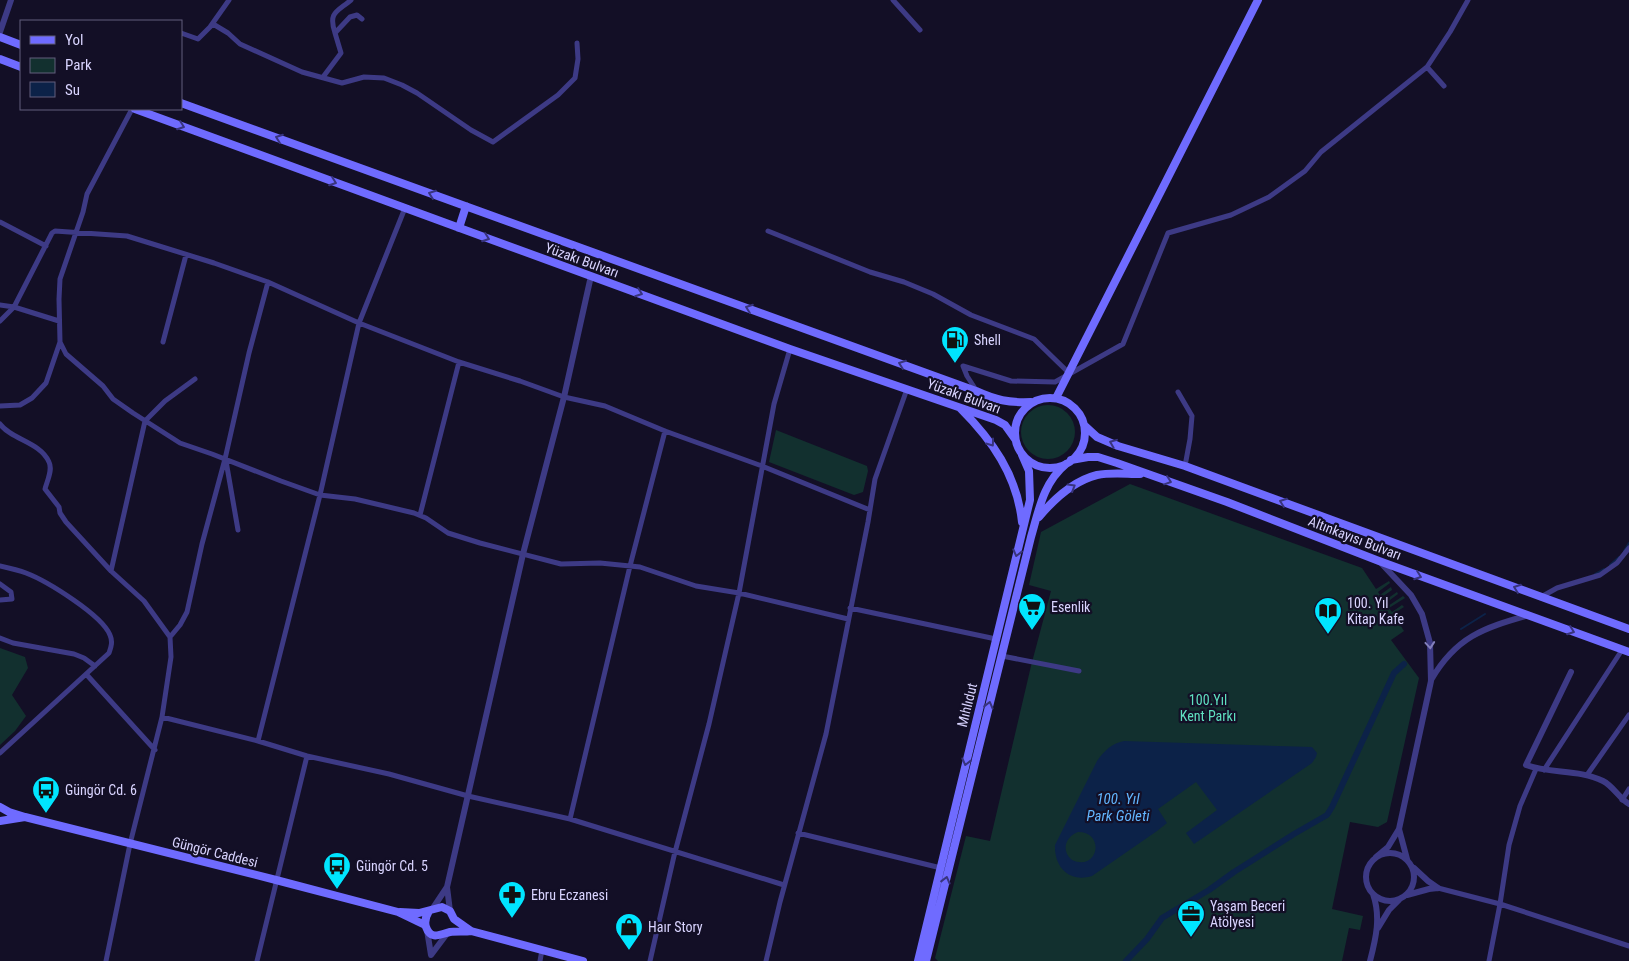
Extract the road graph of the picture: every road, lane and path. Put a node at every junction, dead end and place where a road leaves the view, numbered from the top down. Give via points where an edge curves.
1 (11, 0) edge
2 (228, 0) edge
3 (351, 0) edge
4 (893, 0) edge
5 (1258, 0) edge
6 (1468, 0) edge
7 (362, 19) dead end
8 (213, 24) junction
9 (920, 30) dead end
10 (0, 32) edge
11 (182, 33) edge
12 (335, 33) junction
13 (0, 37) edge
14 (577, 44) dead end
15 (20, 45) edge
16 (0, 60) edge
17 (1427, 67) junction
18 (20, 68) edge
19 (324, 77) junction
20 (1444, 86) dead end
21 (182, 103) edge
22 (132, 110) edge
23 (136, 110) edge
24 (466, 206) junction
25 (405, 208) junction
26 (0, 222) edge
27 (459, 228) junction
28 (768, 231) dead end
29 (76, 233) junction
30 (46, 246) junction
31 (186, 255) junction
32 (591, 276) junction
33 (268, 282) junction
34 (0, 306) edge
35 (14, 307) junction
36 (0, 321) edge
37 (59, 322) junction
38 (360, 323) junction
39 (60, 342) junction
40 (163, 342) dead end
41 (790, 349) junction
42 (459, 362) junction
43 (1070, 374) junction
44 (195, 379) dead end
45 (907, 389) junction
46 (976, 390) junction
47 (1178, 392) dead end
48 (564, 397) junction
49 (1056, 398) junction
50 (1031, 402) junction
51 (0, 406) edge
52 (958, 406) junction
53 (144, 421) junction
54 (0, 424) edge
55 (1085, 426) junction
56 (664, 431) junction
57 (1015, 439) junction
58 (1022, 455) junction
59 (225, 459) junction
60 (1068, 462) junction
61 (762, 466) junction
62 (1185, 466) junction
63 (1146, 474) junction
64 (320, 495) junction
65 (870, 510) junction
66 (420, 515) junction
67 (1036, 520) junction
68 (1023, 527) junction
69 (238, 530) dead end
70 (1629, 548) edge
71 (524, 554) junction
72 (1379, 561) junction
73 (0, 566) edge
74 (630, 566) junction
75 (111, 571) junction
76 (0, 584) edge
77 (739, 594) junction
78 (1541, 597) junction
79 (0, 600) edge
80 (850, 608) junction
81 (1528, 616) junction
82 (848, 619) junction
83 (1629, 629) edge
84 (170, 637) junction
85 (0, 638) edge
86 (996, 639) junction
87 (1626, 651) edge
88 (1002, 656) junction
89 (95, 666) junction
90 (1079, 671) dead end
91 (1571, 672) dead end
92 (86, 674) junction
93 (1431, 681) junction
94 (1629, 715) edge
95 (162, 717) junction
96 (258, 741) junction
97 (154, 750) junction
98 (0, 753) edge
99 (307, 756) junction
100 (1536, 769) junction
101 (1544, 770) junction
102 (1587, 776) junction
103 (1629, 789) edge
104 (468, 796) junction
105 (1622, 800) junction
106 (1629, 804) edge
107 (0, 806) edge
108 (25, 817) junction
109 (570, 819) junction
110 (0, 821) edge
111 (1399, 829) junction
112 (798, 833) junction
113 (130, 844) junction
114 (675, 852) junction
115 (1376, 857) junction
116 (1407, 859) junction
117 (1412, 866) junction
118 (941, 868) junction
119 (276, 880) junction
120 (784, 885) junction
121 (447, 887) junction
122 (1438, 888) junction
123 (1372, 892) junction
124 (1406, 895) junction
125 (1400, 899) junction
126 (1500, 904) junction
127 (431, 910) junction
128 (450, 911) junction
129 (398, 912) junction
130 (454, 919) junction
131 (426, 928) junction
132 (1378, 929) junction
133 (471, 931) junction
134 (448, 934) junction
135 (1629, 946) edge
136 (542, 950) junction
137 (431, 958) edge
138 (106, 961) edge
139 (257, 961) edge
140 (540, 961) edge
141 (583, 961) edge
142 (650, 961) edge
143 (766, 961) edge
144 (918, 961) edge
145 (926, 961) edge
146 (1370, 961) edge
147 (1489, 961) edge

1 - 10 street
2 - 8 street
3 - 12 street via 333,15 331,21
4 - 9 street
5 - 43 main road
6 - 17 street
7 - 12 street via 357,15 350,16
8 - 11 street via 198,39
8 - 19 street via 240,44 283,65
12 - 19 street via 341,53
13 - 15 main road
14 - 19 street via 575,78 493,142 417,93 384,78 364,77 342,83
16 - 18 main road
17 - 20 street
17 - 43 street via 1321,152 1305,171 1269,197 1231,215 1168,233 1124,344
24 -> 21 main road, Yüzakı Bulvarı
22 - 29 street via 87,194
23 -> 25 main road, Yüzakı Bulvarı
24 - 27 main road
46 -> 24 main road, Yüzakı Bulvarı
25 - 27 main road, Yüzakı Bulvarı
25 - 38 street
26 - 30 street
27 -> 32 main road, Yüzakı Bulvarı
28 - 43 street via 870,272 904,282 972,315 1034,339
29 - 30 street via 55,231
29 - 31 street via 127,236
29 - 37 street via 60,279
30 - 35 street
31 - 33 street
31 - 40 street
32 -> 41 main road, Yüzakı Bulvarı
32 - 48 street
33 - 38 street
33 - 59 street
34 - 35 street
35 - 36 street
35 - 37 street
37 - 39 street
38 - 42 street
38 - 64 street
39 - 51 street via 46,383 32,398 20,405
39 - 53 street via 66,354 113,399
41 - 45 main road, Yüzakı Bulvarı
41 - 61 street via 774,404
42 - 48 street
42 - 66 street
43 - 46 street via 1055,382 1011,381 963,366
43 - 49 main road
44 - 53 street
45 - 52 main road, Yüzakı Bulvarı
45 - 65 street via 874,479
46 - 50 main road, Yüzakı Bulvarı via 1001,401
47 - 62 street via 1192,416
48 - 56 street via 605,406
48 - 71 street
49 - 50 main road
49 - 55 main road via 1074,406
50 - 57 main road via 1016,421
52 - 57 main road, Yüzakı Bulvarı via 1005,425
52 -> 68 main road via 1002,459 1020,502
53 - 59 street via 180,443
53 - 75 street
54 - 75 street via 4,430 38,449 50,462 45,488 66,522
55 - 60 main road via 1082,448
62 -> 55 main road, Altınkayısı Bulvarı via 1118,446 1097,437
56 - 61 street
56 - 74 street
57 - 58 main road
58 - 60 main road via 1042,467 1054,468
58 - 68 main road, Mıhlıdut via 1031,484
59 - 64 street
59 - 69 street
59 - 84 street via 186,612
60 - 63 main road, Altınkayısı Bulvarı via 1098,457
60 - 67 main road, Mıhlıdut via 1046,487
61 - 65 street
61 - 77 street
78 -> 62 main road, Altınkayısı Bulvarı
67 -> 63 main road via 1062,494 1085,480 1108,474
63 -> 72 main road, Altınkayısı Bulvarı
64 - 66 street via 356,499
64 - 96 street
65 - 80 street
66 - 71 street via 448,533
67 - 88 main road, Mıhlıdut
68 -> 86 main road, Mıhlıdut
70 - 78 street via 1617,563 1600,575 1556,588
71 - 74 street via 561,564
71 - 104 street
72 -> 81 main road, Altınkayısı Bulvarı
72 -> 93 street via 1412,595 1422,614 1430,643
73 - 89 street via 26,573 71,598 98,619 110,634 112,644 109,653
74 - 77 street via 696,586
74 - 109 street
75 - 84 street via 144,601
76 - 79 street via 11,592 12,599
77 - 82 street
77 - 114 street
78 - 83 main road, Altınkayısı Bulvarı
80 - 82 street
80 - 86 street
81 -> 87 main road, Altınkayısı Bulvarı
81 - 93 street via 1498,624 1470,637 1445,658
82 - 112 street via 826,734
84 - 95 street via 171,657
85 - 89 street via 74,654
86 -> 118 main road, Mıhlıdut
87 - 101 street
88 - 90 street
145 -> 88 main road, Mıhlıdut
89 - 92 street
91 - 100 street via 1526,765
92 - 97 street
92 - 98 street
93 - 111 street
94 - 102 street
95 - 96 street
95 - 97 street
96 - 99 street
97 - 113 street
99 - 104 street
99 - 119 street
100 - 101 street
100 - 126 street via 1517,815
101 - 102 street
102 - 105 street via 1604,781
103 - 105 street
104 - 109 street
104 - 121 street
105 - 106 street
107 - 108 main road, Güngör Caddesi
108 - 110 main road
108 - 113 main road, Güngör Caddesi
109 - 114 street
111 - 115 street via 1388,847
111 - 116 street
112 - 118 street
112 - 120 street
113 - 119 main road, Güngör Caddesi
113 - 138 street
114 - 120 street
114 - 142 street
115 - 116 street via 1392,853
115 - 123 street via 1367,871 1368,886
116 - 117 street
117 - 122 street
117 - 124 street via 1414,882
118 - 144 main road, Mıhlıdut
119 - 129 main road, Güngör Caddesi
119 - 139 street
120 - 143 street
121 - 127 street
121 - 128 street
122 - 124 street
122 - 126 street
123 - 125 street via 1385,900
123 - 132 street via 1378,911
124 - 125 street
125 - 132 street
126 - 135 street
126 - 147 street
127 - 128 main road via 442,907
127 - 129 main road
127 - 131 main road via 426,915
128 - 130 main road
129 - 131 main road
130 - 133 main road
130 - 134 main road
131 - 134 main road via 436,936
131 - 137 street
132 - 146 street
133 - 134 main road
133 - 136 main road
134 - 137 street
136 - 140 street
136 - 141 main road

